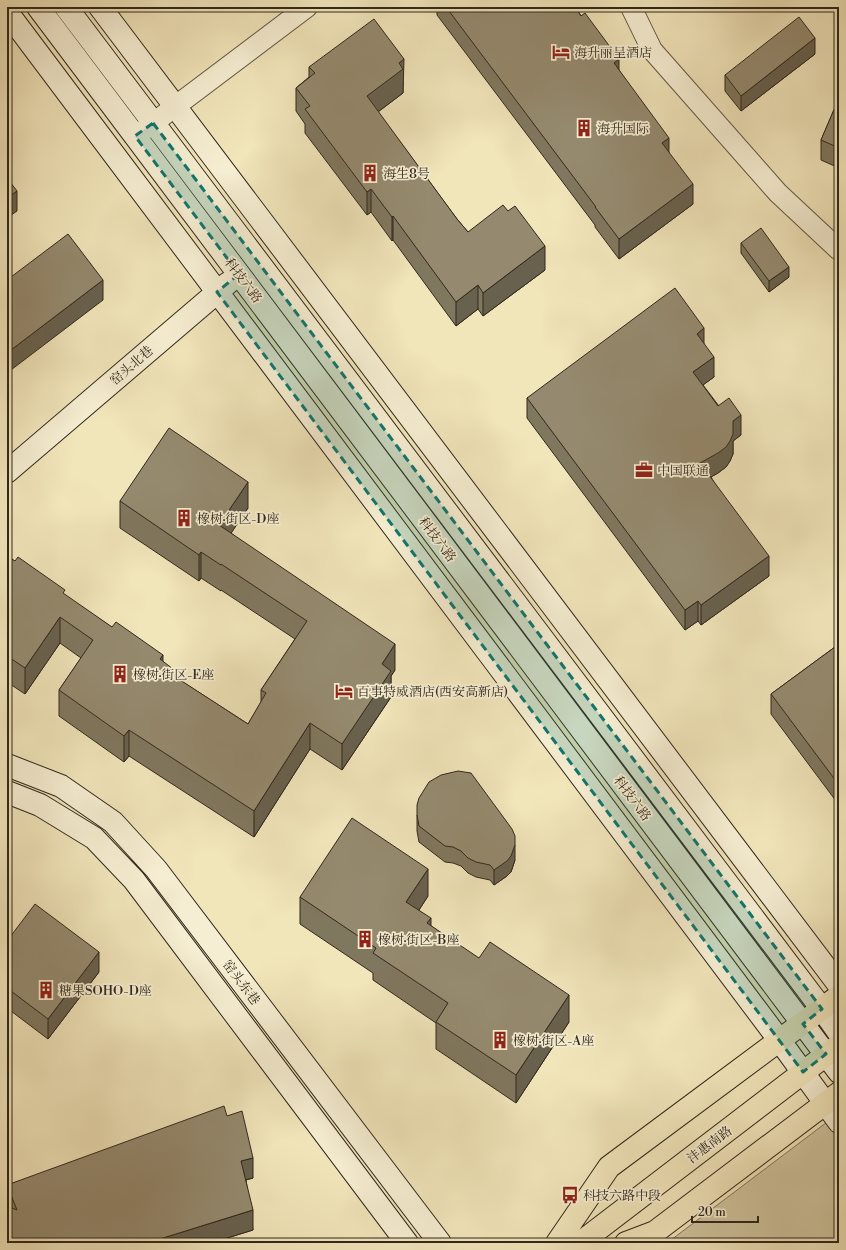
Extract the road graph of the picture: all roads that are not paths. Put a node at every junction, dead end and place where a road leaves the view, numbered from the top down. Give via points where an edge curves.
1 (38, 7) edge
2 (66, 7) edge
3 (100, 7) edge
4 (307, 7) edge
5 (631, 7) edge
6 (7, 12) edge
7 (175, 106) junction
8 (153, 123) junction
9 (135, 136) junction
10 (839, 250) edge
11 (257, 260) junction
12 (239, 274) junction
13 (217, 292) junction
14 (7, 472) edge
15 (7, 764) edge
16 (7, 792) edge
17 (839, 985) edge
18 (831, 1002) edge
19 (803, 1024) junction
20 (839, 1033) edge
21 (780, 1041) junction
22 (832, 1050) edge
23 (803, 1072) junction
24 (839, 1072) edge
25 (832, 1098) edge
26 (839, 1122) edge
27 (407, 1243) edge
28 (440, 1243) edge
29 (557, 1243) edge
30 (580, 1243) edge
31 (626, 1243) edge

1 - 9 main road, 科技六路
2 - 8 main road, 科技六路
3 - 7 main road
4 - 7 street
5 - 10 street via 652,50 778,193
6 - 13 main road
7 - 8 street
7 - 17 main road
8 - 9 street
8 - 11 main road, 科技六路
9 - 12 main road, 科技六路
11 - 12 main road, 窑头北巷
11 - 18 main road, 科技六路
12 - 13 main road, 窑头北巷
12 - 19 main road, 科技六路
13 - 14 main road, 窑头北巷
13 - 21 main road
15 - 28 main road, 窑头东巷 via 61,786 113,822 156,869
16 - 27 main road, 窑头东巷 via 40,805 94,838 134,880
18 - 19 main road
18 - 20 main road, 科技六路
19 - 21 main road
19 - 22 main road, 科技六路
21 - 23 main road
21 - 29 main road via 609,1167
22 - 23 main road, 沣惠南路
22 - 24 main road, 科技六路
23 - 25 main road
23 - 30 main road, 沣惠南路
25 - 26 main road
25 - 31 main road via 655,1232

